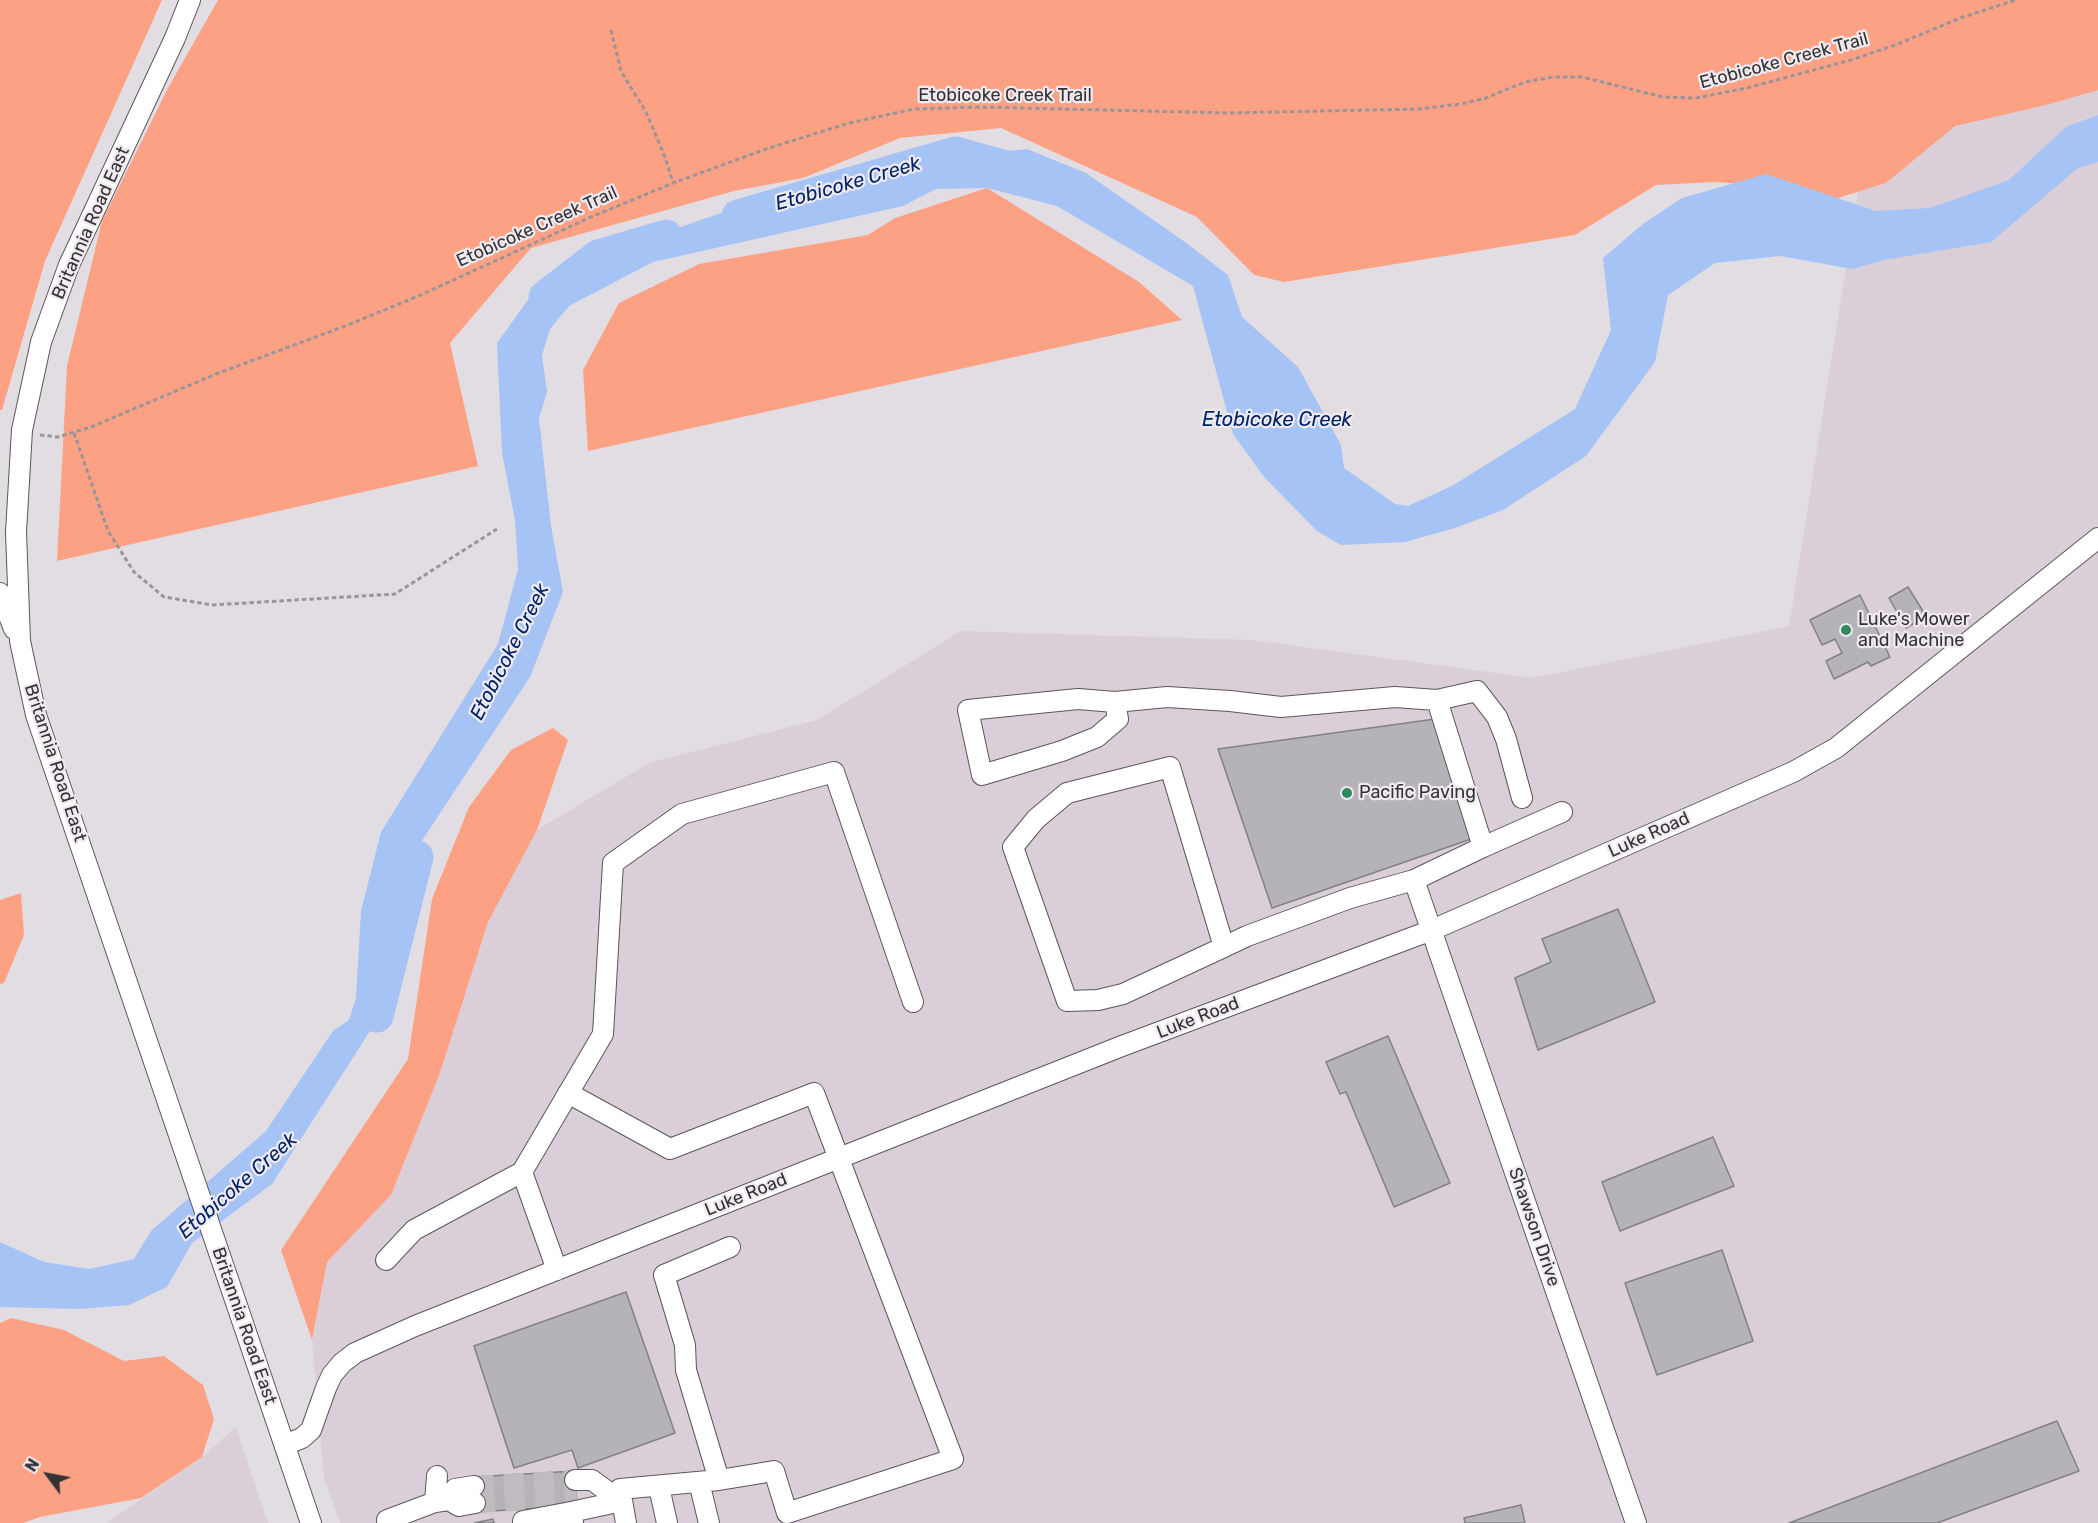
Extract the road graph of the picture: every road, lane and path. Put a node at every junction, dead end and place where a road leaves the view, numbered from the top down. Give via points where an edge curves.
1 (190, 0) edge
2 (2016, 0) edge
3 (611, 30) dead end
4 (673, 183) junction
5 (22, 429) junction
6 (74, 434) junction
7 (496, 529) dead end
8 (2098, 538) edge
9 (0, 593) edge
10 (20, 641) junction
11 (1437, 700) junction
12 (1115, 702) junction
13 (1522, 798) dead end
14 (1562, 812) dead end
15 (1484, 847) junction
16 (1414, 880) junction
17 (1432, 930) junction
18 (1224, 947) junction
19 (913, 1002) dead end
20 (568, 1093) junction
21 (838, 1158) junction
22 (522, 1172) junction
23 (730, 1247) dead end
24 (386, 1260) dead end
25 (557, 1270) junction
26 (285, 1445) junction
27 (437, 1476) dead end
28 (709, 1481) junction
29 (659, 1487) junction
30 (617, 1494) junction
31 (474, 1495) tunnel mouth
32 (442, 1501) junction
33 (574, 1503) edge
34 (311, 1523) edge
35 (388, 1523) edge
36 (523, 1523) edge
37 (626, 1523) edge
38 (667, 1523) edge
39 (709, 1523) edge
40 (1636, 1523) edge

1 - 5 street, Britannia Road East via 69,265 41,342
2 - 4 path, Etobicoke Creek Trail via 1851,60 1696,98 1663,97 1582,77 1554,77 1525,82 1461,104 1418,109 1229,113 914,109 849,123
3 - 4 path via 621,71 646,112
4 - 6 path, Etobicoke Creek Trail via 348,325 216,374
5 - 6 path, Etobicoke Creek Trail via 47,437
5 - 10 street, Britannia Road East via 16,532
6 - 7 path via 108,531 134,572 164,597 212,605 394,594
8 - 17 street, Luke Road via 1836,748 1793,772
9 - 10 street
10 - 26 street, Britannia Road East via 36,715
11 - 12 street via 1395,697 1281,707 1167,697
11 - 13 street via 1477,691 1497,717
11 - 15 street
12 - 12 street via 1078,699 968,710 982,775 1097,736 1118,719
14 - 15 street
15 - 16 street
16 - 17 street, Shawson Drive
16 - 18 street via 1350,898
17 - 21 street, Luke Road
17 - 40 street, Shawson Drive
18 - 18 street via 1123,994 1067,1002 1013,847 1036,819 1067,793 1170,767
19 - 20 street via 834,772 682,814 613,863 603,1034
20 - 21 street via 670,1149 814,1093
20 - 22 street
21 - 25 street, Luke Road
21 - 28 street via 953,1460 787,1513 774,1471
22 - 24 street via 414,1230
22 - 25 street
23 - 28 street via 664,1275 685,1345 686,1370
25 - 26 street, Luke Road via 355,1353 332,1376 311,1430
26 - 34 street, Britannia Road East
27 - 32 street
28 - 29 street
28 - 39 street
29 - 30 street
29 - 38 street
30 - 33 street
30 - 33 street via 592,1480
30 - 37 street
31 - 32 street via 455,1490
32 - 35 street via 387,1520
33 - 36 street

